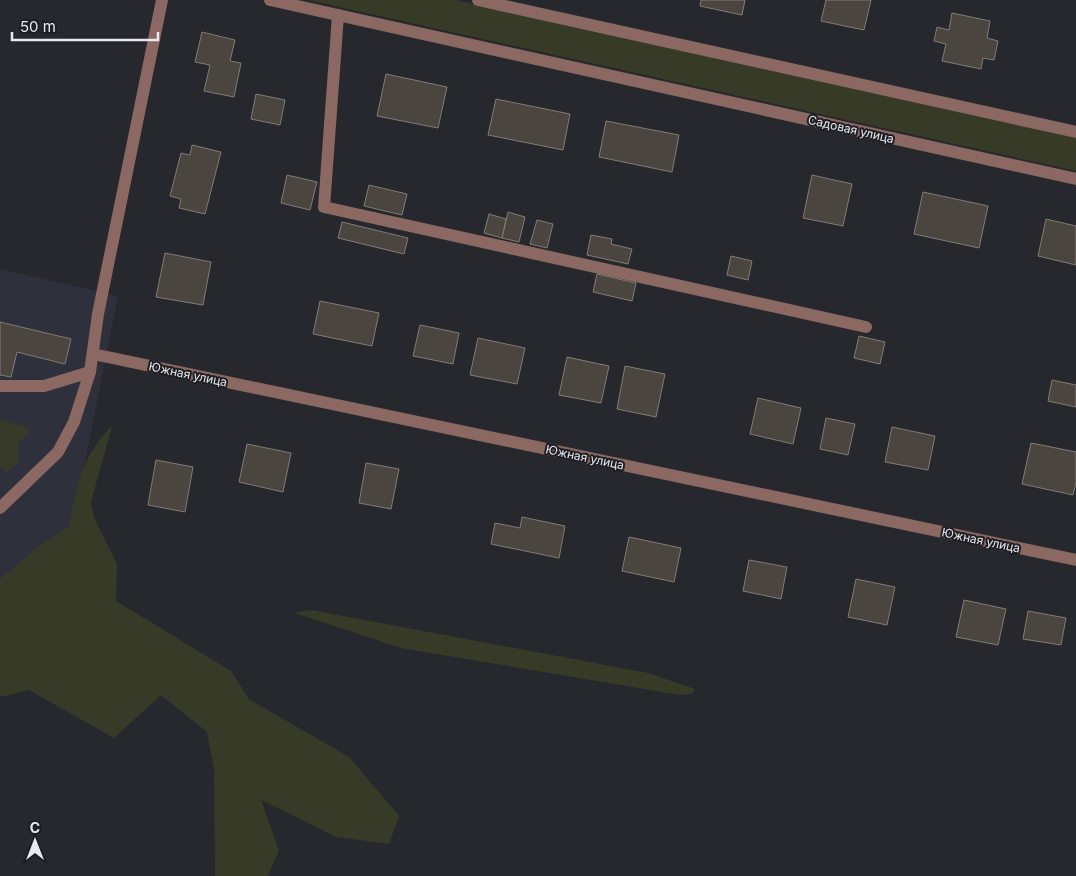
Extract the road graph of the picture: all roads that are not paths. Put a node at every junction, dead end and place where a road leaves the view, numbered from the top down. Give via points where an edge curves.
1 (162, 0) edge
2 (270, 0) edge
3 (478, 0) edge
4 (338, 15) junction
5 (1076, 132) edge
6 (1076, 179) edge
7 (866, 327) dead end
8 (93, 354) junction
9 (90, 372) junction
10 (0, 386) edge
11 (0, 508) edge
12 (1076, 560) edge

1 - 8 street via 98,314
2 - 4 street, Садовая улица
3 - 5 street
4 - 6 street, Садовая улица
4 - 7 street via 324,207
8 - 9 street
8 - 12 street, Южная улица
9 - 10 street via 44,386
9 - 11 street via 74,422 58,452

